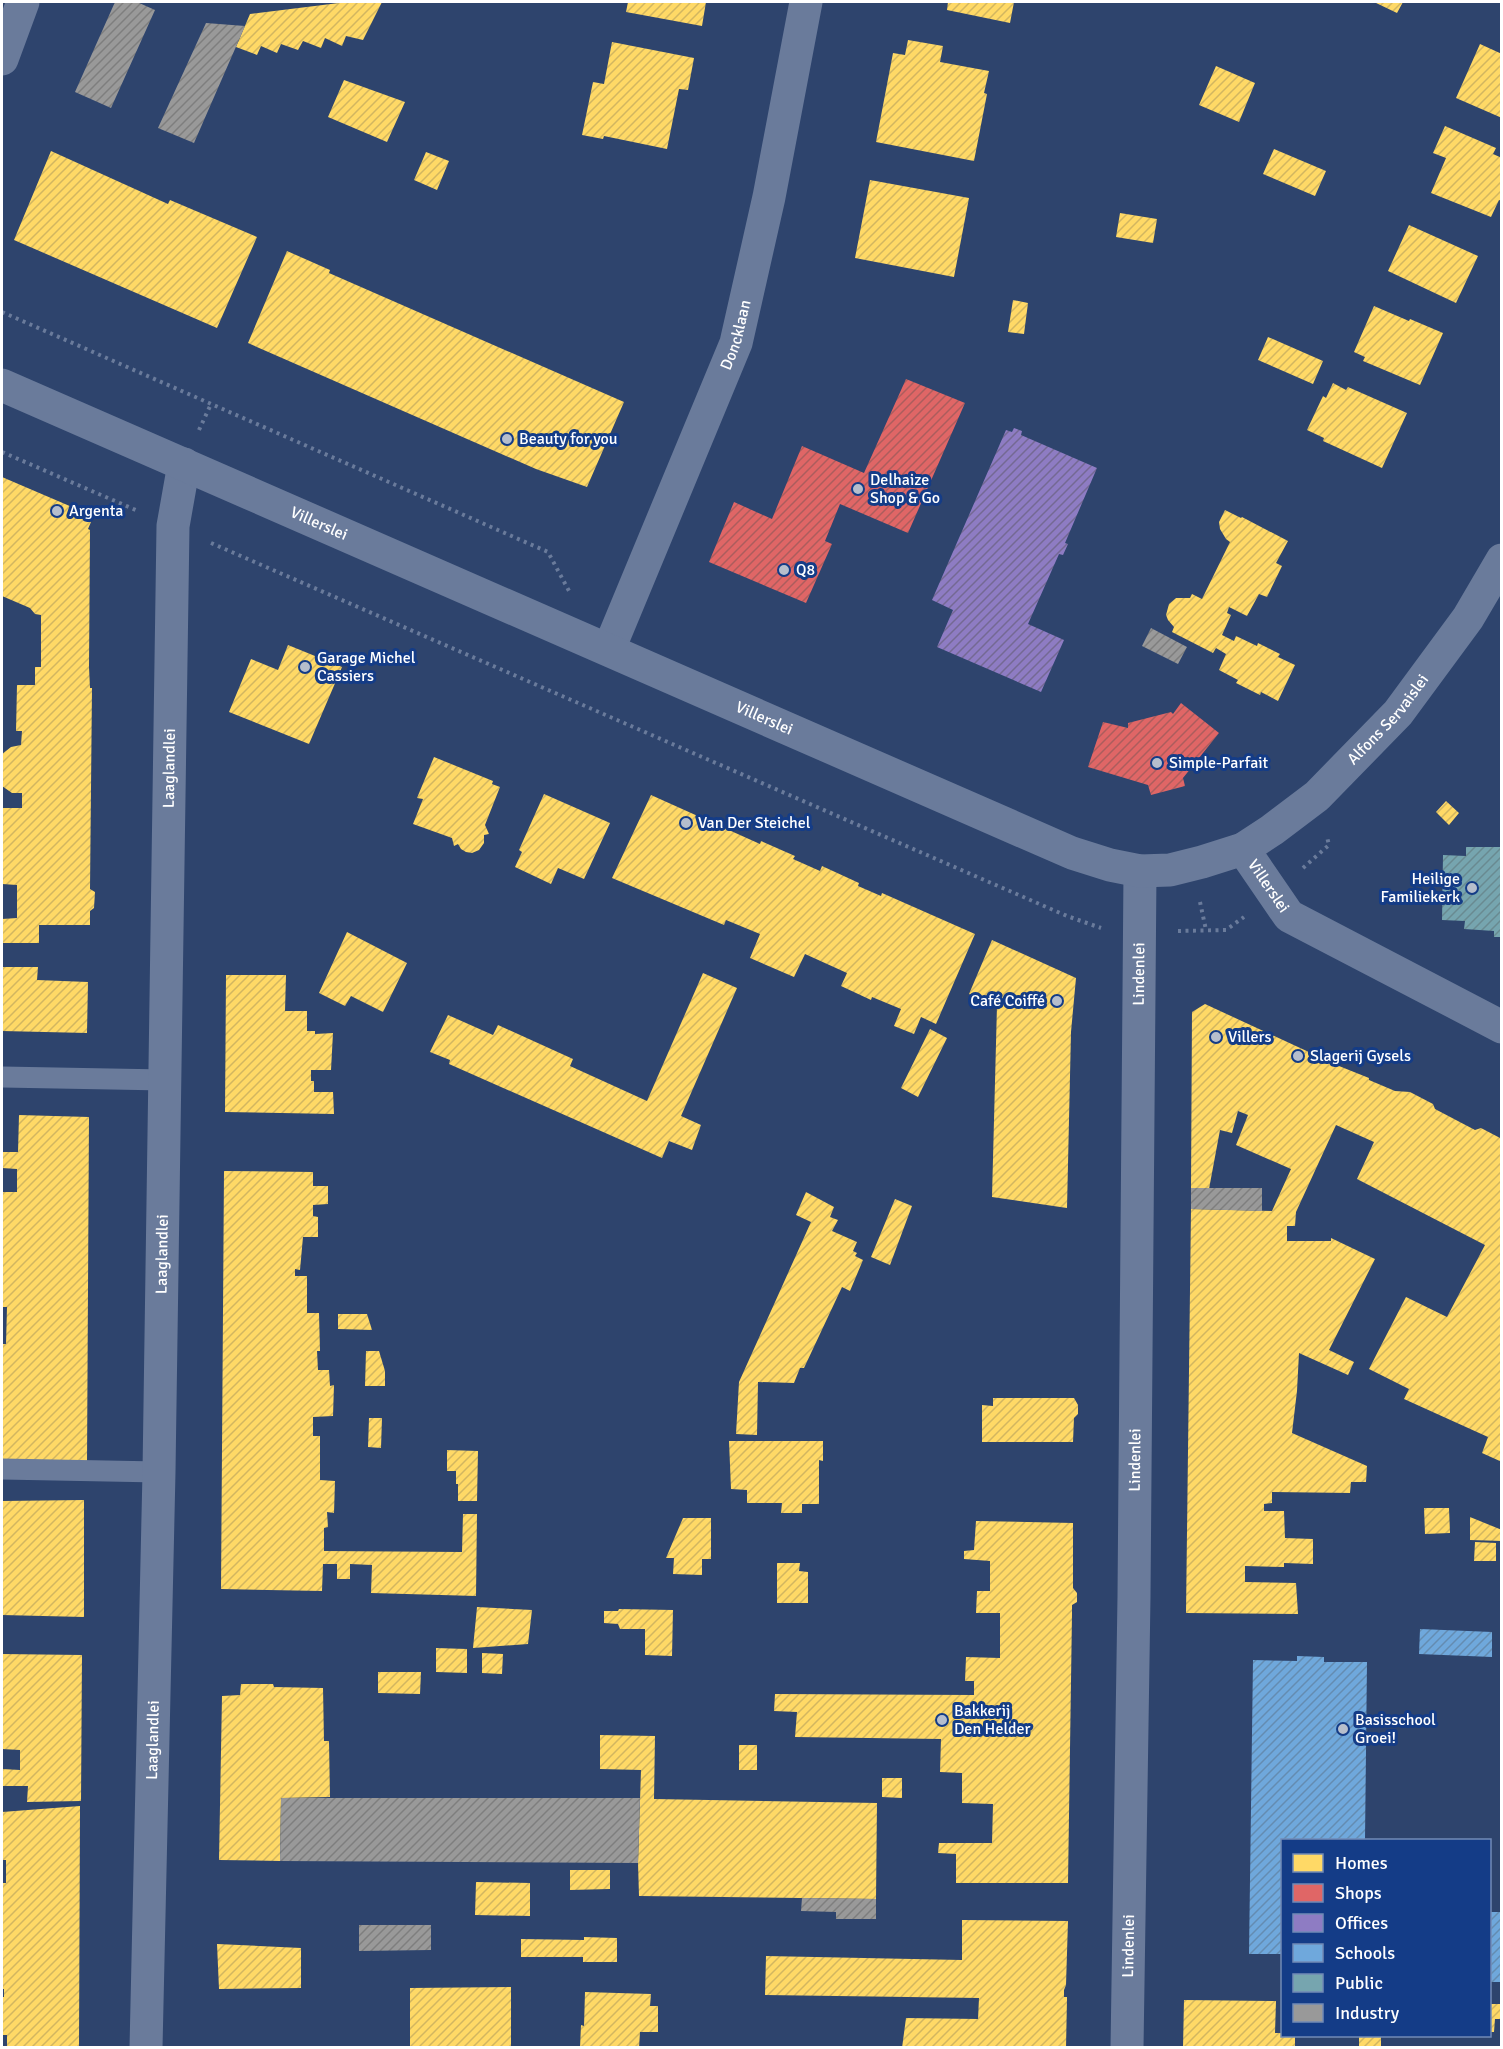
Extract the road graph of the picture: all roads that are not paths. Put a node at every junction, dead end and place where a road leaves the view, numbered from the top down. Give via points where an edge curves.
1 (23, 2) edge
2 (806, 2) edge
3 (2, 59) edge
4 (2, 385) edge
5 (184, 464) junction
6 (1502, 560) edge
7 (609, 650) junction
8 (1243, 849) junction
9 (1140, 871) junction
10 (1502, 1026) edge
11 (2, 1077) edge
12 (165, 1080) junction
13 (2, 1469) edge
14 (159, 1472) junction
15 (146, 2048) edge
16 (1127, 2048) edge

1 - 3 street
2 - 7 street, Doncklaan via 736,343
4 - 5 street, Villerslei
5 - 7 street, Villerslei
5 - 12 street, Laaglandlei via 173,526
6 - 8 street, Alfons Servaislei via 1468,618 1398,713 1317,796
7 - 9 street, Villerslei via 1072,853
8 - 9 street, Villerslei via 1170,870
8 - 10 street, Villerslei via 1289,916
9 - 16 street, Lindenlei
11 - 12 lane
12 - 14 street, Laaglandlei
13 - 14 lane
14 - 15 street, Laaglandlei

